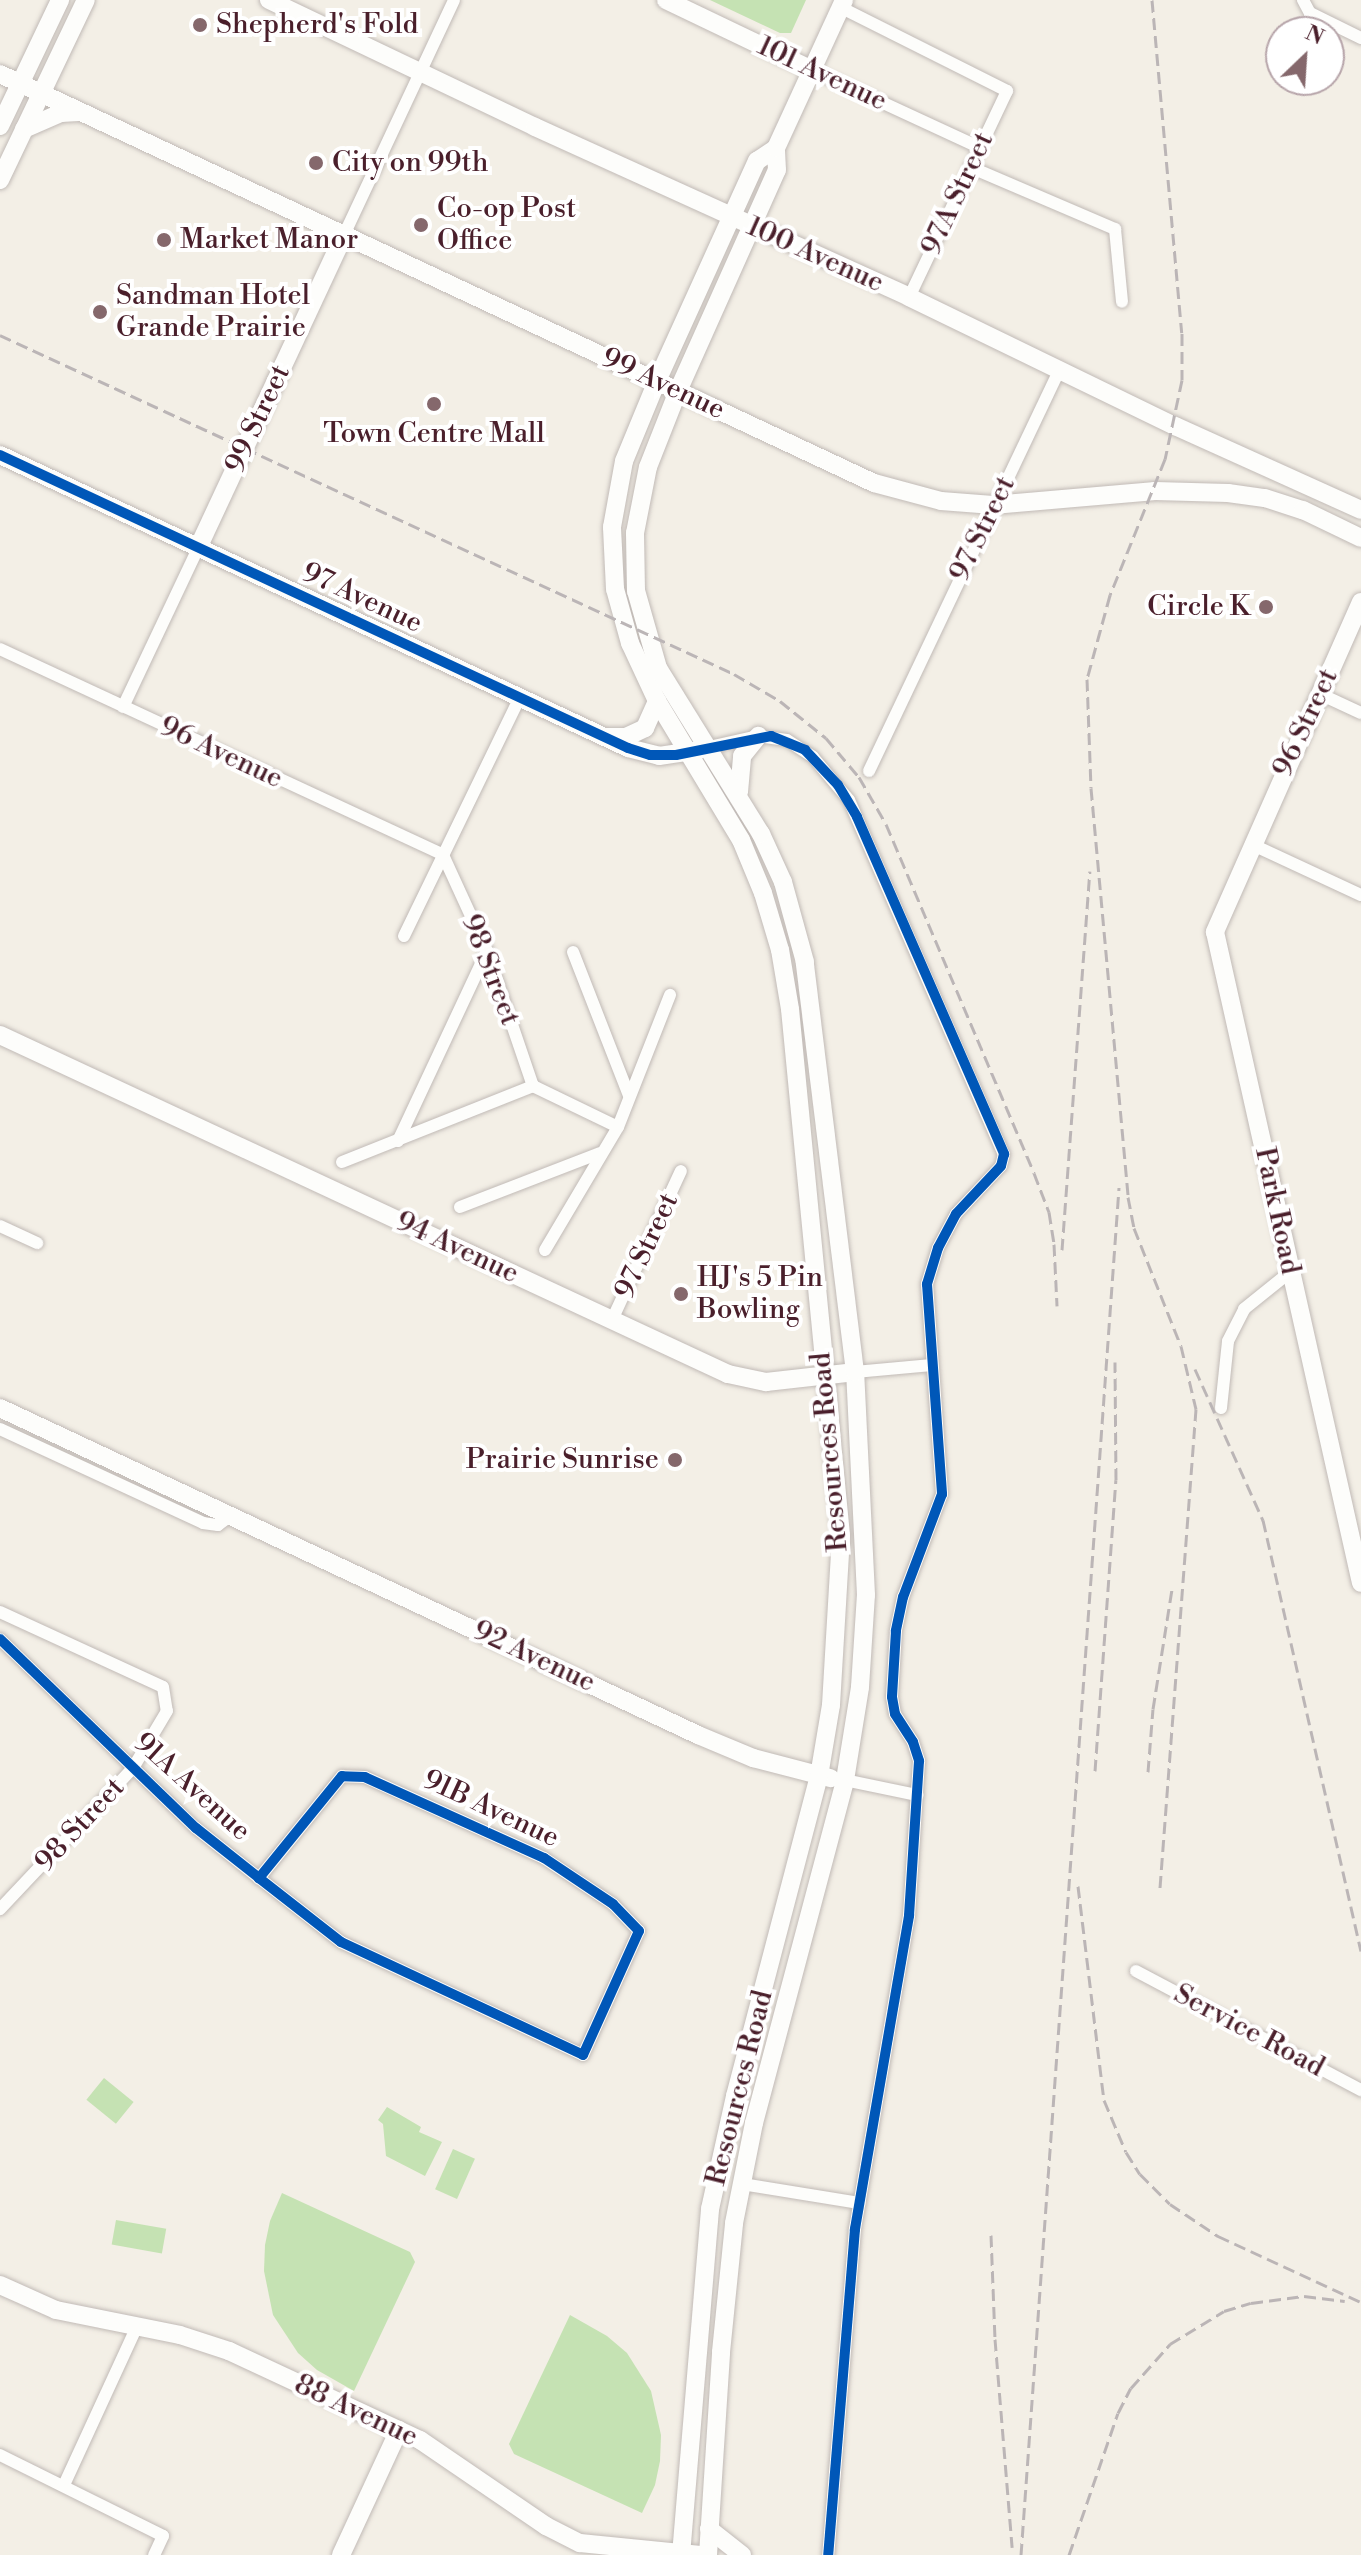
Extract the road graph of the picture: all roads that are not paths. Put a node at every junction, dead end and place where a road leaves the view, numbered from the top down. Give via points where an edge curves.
1 (60, 0) edge
2 (86, 0) edge
3 (269, 0) edge
4 (454, 0) edge
5 (666, 0) edge
6 (1303, 0) edge
7 (842, 4) edge
8 (1361, 38) edge
9 (812, 70) junction
10 (419, 72) junction
11 (0, 74) edge
12 (19, 83) junction
13 (42, 94) junction
14 (80, 112) junction
15 (0, 126) edge
16 (24, 129) junction
17 (979, 147) junction
18 (776, 148) junction
19 (970, 167) junction
20 (0, 180) edge
21 (731, 218) junction
22 (751, 226) junction
23 (344, 235) junction
24 (909, 297) junction
25 (1122, 302) dead end
26 (1059, 370) junction
27 (657, 381) junction
28 (678, 391) junction
29 (0, 455) edge
30 (993, 505) junction
31 (1361, 510) edge
32 (1361, 538) edge
33 (198, 548) junction
34 (1361, 602) edge
35 (0, 649) edge
36 (1320, 694) junction
37 (519, 699) junction
38 (657, 701) junction
39 (123, 707) junction
40 (1361, 713) edge
41 (758, 736) junction
42 (605, 737) junction
43 (709, 747) junction
44 (689, 754) junction
45 (869, 771) dead end
46 (739, 795) junction
47 (1251, 844) junction
48 (443, 855) junction
49 (1361, 895) edge
50 (404, 936) dead end
51 (487, 951) junction
52 (573, 952) dead end
53 (670, 995) dead end
54 (0, 1035) edge
55 (533, 1086) junction
56 (629, 1096) junction
57 (618, 1127) junction
58 (398, 1141) junction
59 (600, 1153) junction
60 (342, 1162) dead end
61 (681, 1171) dead end
62 (460, 1207) dead end
63 (0, 1226) edge
64 (37, 1243) dead end
65 (545, 1250) dead end
66 (1290, 1272) junction
67 (612, 1320) junction
68 (932, 1365) junction
69 (855, 1372) junction
70 (824, 1377) junction
71 (0, 1408) edge
72 (1221, 1408) dead end
73 (0, 1429) edge
74 (230, 1516) junction
75 (1361, 1583) edge
76 (0, 1612) edge
77 (0, 1639) edge
78 (163, 1692) joint
79 (133, 1768) junction
80 (819, 1776) junction
81 (845, 1780) junction
82 (917, 1795) junction
83 (259, 1878) junction
84 (0, 1909) edge
85 (1136, 1971) dead end
86 (583, 2055) joint
87 (1361, 2090) edge
88 (742, 2184) junction
89 (859, 2203) junction
90 (0, 2285) edge
91 (137, 2326) junction
92 (399, 2430) junction
93 (0, 2455) edge
94 (64, 2485) junction
95 (709, 2529) junction
96 (688, 2554) edge
97 (154, 2555) edge
98 (341, 2555) edge
99 (708, 2555) edge
100 (742, 2555) edge
101 (828, 2555) edge

1 - 12 main road
2 - 13 main road
3 - 10 main road, 100 Avenue
4 - 10 street, 99 Street
5 - 9 main road, 101 Avenue
6 - 8 street via 1310,13
7 - 9 main road
7 - 17 street, 97A Street via 1007,91
9 - 17 street, 101 Avenue
9 - 18 main road
10 - 21 main road, 100 Avenue
10 - 23 street, 99 Street
11 - 12 main road, 99 Avenue
12 - 13 main road, 99 Avenue
12 - 15 main road
13 - 14 main road, 99 Avenue
13 - 16 main road
14 - 16 main road via 53,116
14 - 23 main road, 99 Avenue
16 - 20 main road
17 - 19 street, 97A Street
18 - 21 main road via 757,161
18 - 22 main road via 777,170
19 - 24 street, 97A Street
19 - 25 street via 1115,229
21 - 22 main road, 100 Avenue
21 - 27 main road
22 - 24 main road, 100 Avenue
22 - 28 main road
23 - 27 main road, 99 Avenue
23 - 33 main road, 99 Street
24 - 26 main road, 100 Avenue
26 - 30 street, 97 Street
26 - 31 main road, 100 Avenue
27 - 28 main road, 99 Avenue
27 - 38 main road, Resources Road via 619,480 611,547 623,622
28 - 30 main road, 99 Avenue via 874,483 941,501
28 - 43 main road, Resources Road via 637,509 636,591 658,668
29 - 33 main road, 97 Avenue
30 - 32 main road, 99 Avenue via 1195,489 1265,498
30 - 45 street, 97 Street
33 - 37 main road, 97 Avenue
33 - 39 street, 99 Street
34 - 36 main road, 96 Street
35 - 39 street, 96 Avenue
36 - 40 street
36 - 47 main road, 96 Street
37 - 42 main road, 97 Avenue
37 - 48 street, 98 Street
38 - 42 main road via 645,728 626,737
38 - 44 main road, Resources Road
39 - 48 street, 96 Avenue
41 - 43 street
41 - 46 main road via 742,756
41 - 68 street via 779,737 805,750 849,800 1004,1154 1001,1166 956,1214 931,1265 926,1295
42 - 44 main road, 97 Avenue via 650,755
43 - 44 main road, 97 Avenue
43 - 46 main road, Resources Road
44 - 70 main road, Resources Road via 753,867 780,950
46 - 69 main road, Resources Road via 783,882 805,962
47 - 49 street
47 - 66 main road, Park Road via 1215,932
48 - 50 street, 98 Street
48 - 51 street, 98 Street
51 - 55 street, 98 Street
51 - 58 street
52 - 56 street
53 - 56 street
54 - 67 main road, 94 Avenue
55 - 57 street
55 - 58 street
56 - 57 street
57 - 59 street
58 - 60 street
59 - 62 street
59 - 65 street
61 - 67 street, 97 Street
63 - 64 street
66 - 72 street via 1244,1309 1228,1341
66 - 75 main road, Park Road
67 - 70 main road, 94 Avenue via 746,1380
68 - 69 street, 94 Avenue
68 - 82 street via 942,1494 903,1597 892,1697 895,1714 917,1750
69 - 70 main road, 94 Avenue
69 - 81 main road, Resources Road via 866,1595 860,1687
70 - 80 main road, Resources Road via 841,1535 831,1705
71 - 74 main road, 92 Avenue
73 - 74 street, 92 Avenue via 203,1523 218,1525
74 - 80 main road, 92 Avenue via 698,1735 753,1758
76 - 78 street, 91A Avenue via 163,1687
77 - 79 street, 91A Avenue
78 - 79 street, 98 Street via 167,1711
79 - 83 street, 91A Avenue
79 - 84 street, 98 Street
80 - 81 main road, 92 Avenue
80 - 96 main road, Resources Road via 710,2209
81 - 82 street
81 - 88 main road, Resources Road
82 - 89 street via 905,1949
83 - 86 street, 91A Avenue via 341,1942
83 - 86 street, 91B Avenue via 342,1776 365,1777 544,1858 613,1904 639,1931
85 - 87 street, Service Road
88 - 89 street
88 - 95 main road, Resources Road via 721,2352
89 - 101 street
90 - 91 main road, 88 Avenue via 56,2310
91 - 92 main road, 88 Avenue via 205,2341
91 - 94 street
92 - 96 main road, 88 Avenue via 566,2537 594,2546
92 - 98 main road
93 - 94 street
94 - 97 street via 163,2536
95 - 99 main road, Resources Road
95 - 100 main road

